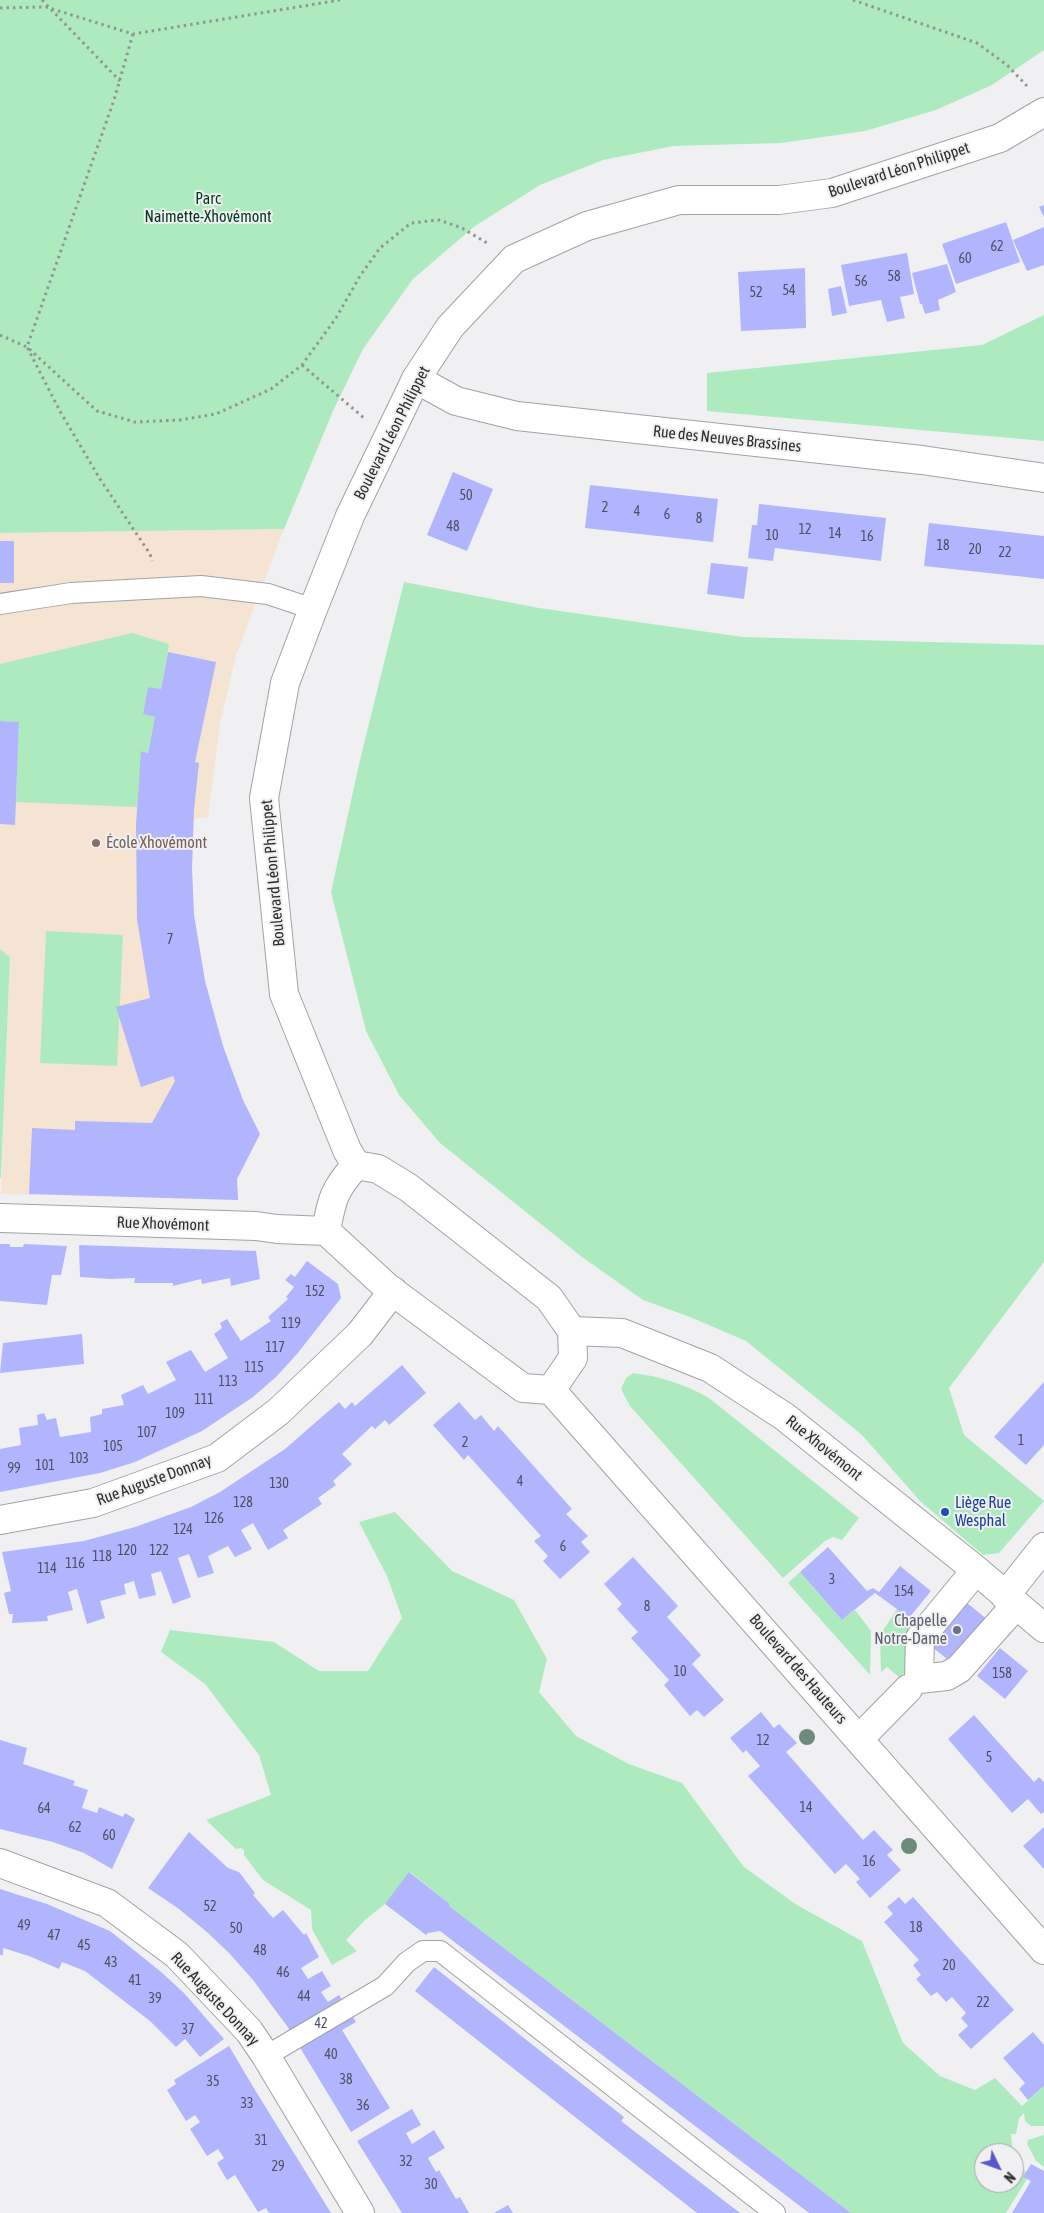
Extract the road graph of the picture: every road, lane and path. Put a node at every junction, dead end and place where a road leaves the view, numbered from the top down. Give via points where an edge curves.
1 (42, 0) edge
2 (340, 0) edge
3 (853, 0) edge
4 (46, 6) junction
5 (0, 8) edge
6 (133, 34) junction
7 (120, 81) junction
8 (1038, 102) edge
9 (514, 259) junction
10 (0, 335) edge
11 (27, 347) junction
12 (302, 365) junction
13 (416, 379) junction
14 (387, 439) junction
15 (1044, 478) edge
16 (160, 587) junction
17 (0, 604) edge
18 (313, 609) junction
19 (356, 1165) junction
20 (0, 1218) edge
21 (326, 1231) junction
22 (393, 1291) junction
23 (572, 1331) junction
24 (551, 1390) junction
25 (0, 1520) edge
26 (1044, 1547) edge
27 (976, 1570) junction
28 (1010, 1600) junction
29 (1044, 1628) edge
30 (908, 1689) dead end
31 (859, 1739) junction
32 (0, 1863) edge
33 (1044, 1950) edge
34 (266, 2056) junction
35 (360, 2213) edge
36 (775, 2213) edge

1 - 4 path
2 - 6 path
3 - 8 path via 976,44 1007,65
4 - 5 path
4 - 6 path
4 - 7 path
6 - 7 path
7 - 11 path
8 - 9 street, Boulevard Léon Philippet via 1000,138 832,193 779,200 680,200 586,226
9 - 12 path via 462,228 439,220 412,223 380,248
9 - 13 street, Boulevard Léon Philippet via 450,327
10 - 11 path
11 - 12 path via 97,411 134,422 216,414 271,389
11 - 16 path via 100,479 150,554
12 - 14 path
13 - 14 street, Boulevard Léon Philippet
13 - 15 street, Rue des Neuves Brassines via 456,401 517,416 922,460
14 - 18 street, Boulevard Léon Philippet via 350,516
16 - 17 lane via 71,593
16 - 18 lane via 201,586 268,594
18 - 19 street, Boulevard Léon Philippet via 285,683 264,798 284,994
19 - 21 street via 338,1186
19 - 23 street via 378,1169 410,1188 549,1298
20 - 21 street, Rue Xhovémont
21 - 22 street
22 - 24 street via 523,1388
22 - 25 street, Rue Auguste Donnay via 360,1334 278,1412 217,1458 94,1503
23 - 24 street via 573,1358
23 - 27 street, Rue Xhovémont via 622,1333 710,1368 785,1416
24 - 31 street, Boulevard des Hauteurs
26 - 28 street
27 - 28 street, Rue Xhovémont
27 - 28 street via 920,1638 918,1679 947,1676 959,1670
28 - 29 street, Rue Xhovémont
30 - 31 street
31 - 33 street, Boulevard des Hauteurs
32 - 34 street, Rue Auguste Donnay via 107,1903 177,1955 249,2031
34 - 35 street, Rue Auguste Donnay
34 - 36 lane via 385,1986 422,1951 440,1952

